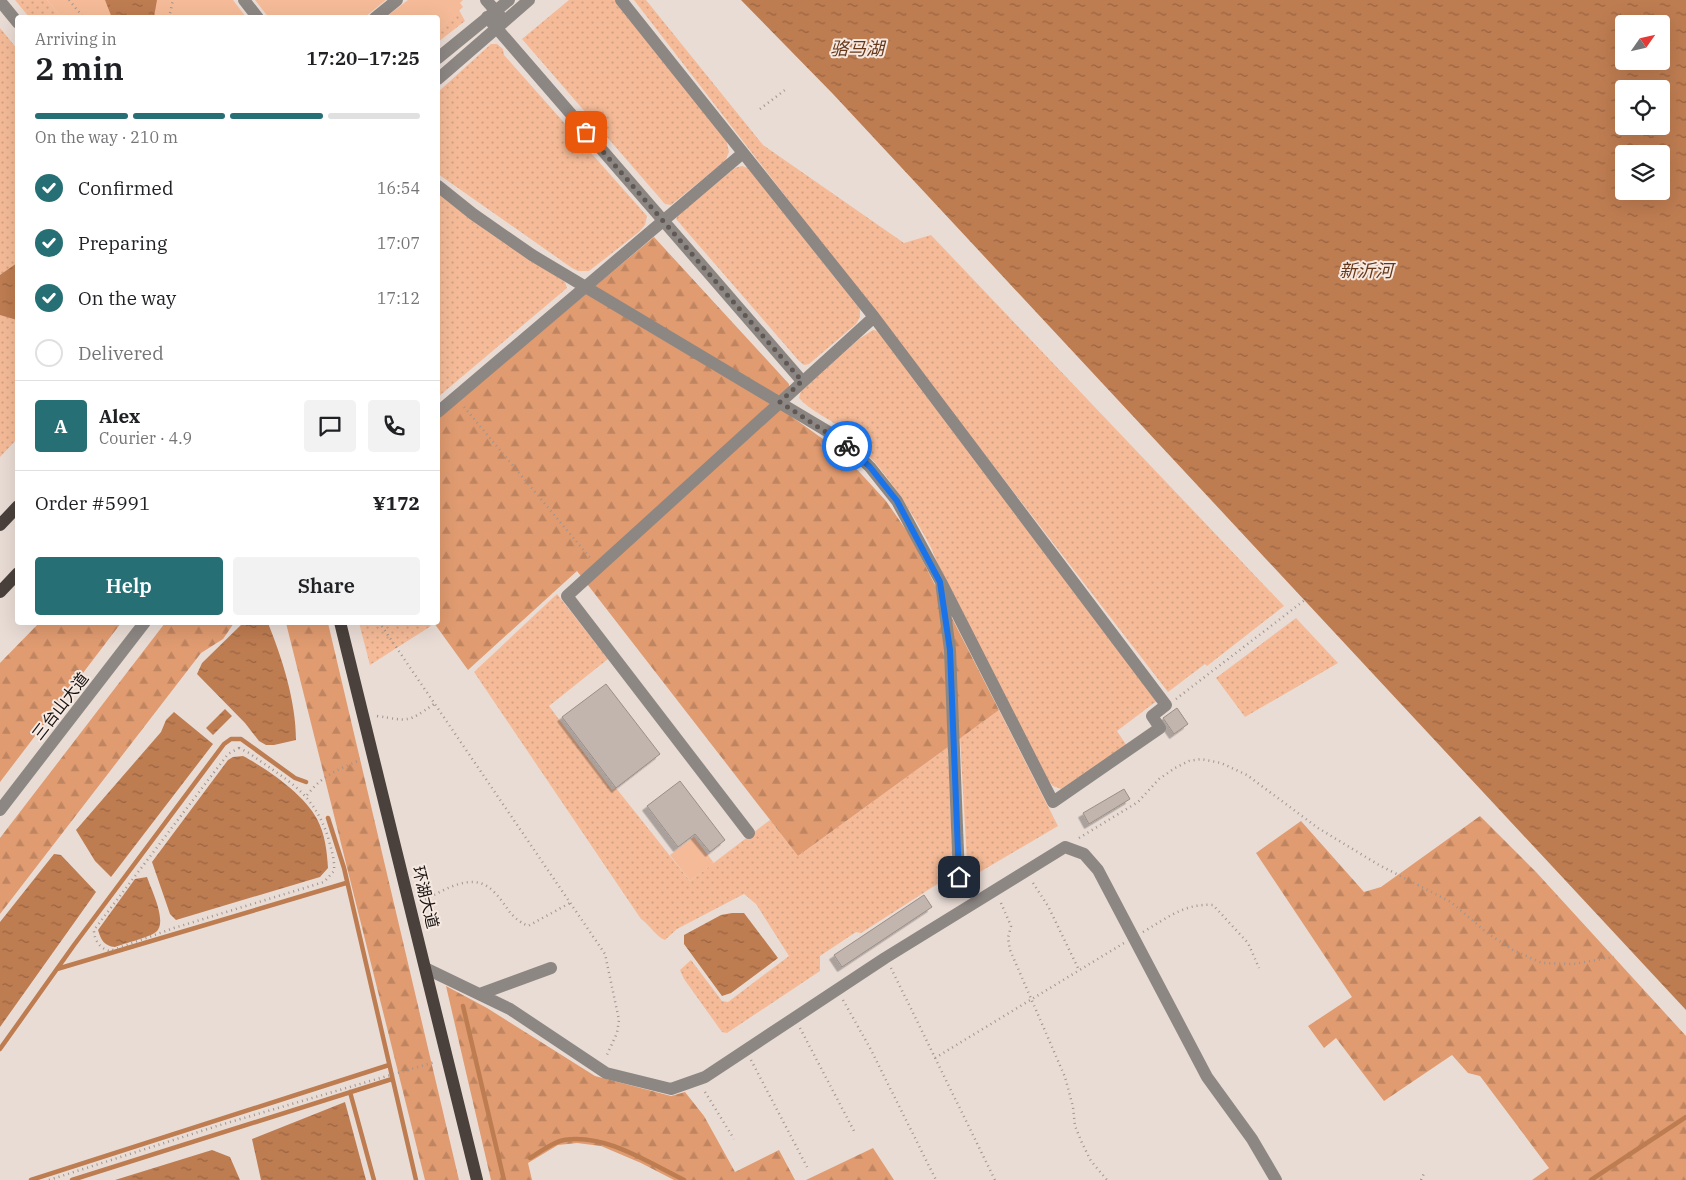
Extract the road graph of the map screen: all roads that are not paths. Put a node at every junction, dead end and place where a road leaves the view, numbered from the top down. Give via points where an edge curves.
1 (0, 0) edge
2 (244, 0) edge
3 (397, 0) edge
4 (486, 0) edge
5 (510, 0) edge
6 (529, 0) edge
7 (620, 0) edge
8 (491, 14) junction
9 (256, 15) edge
10 (379, 15) edge
11 (15, 19) edge
12 (500, 24) junction
13 (440, 56) edge
14 (440, 77) edge
15 (743, 153) junction
16 (440, 188) edge
17 (663, 221) junction
18 (585, 286) junction
19 (874, 317) junction
20 (802, 381) junction
21 (780, 402) junction
22 (440, 410) edge
23 (15, 509) edge
24 (0, 525) edge
25 (15, 576) edge
26 (940, 582) junction
27 (0, 592) edge
28 (143, 625) edge
29 (341, 625) edge
30 (0, 810) edge
31 (749, 833) dead end
32 (959, 877) dead end
33 (427, 968) junction
34 (550, 968) dead end
35 (480, 994) junction
36 (478, 1180) edge
37 (1276, 1180) edge

1 - 11 street
2 - 9 street
3 - 10 street
4 - 8 street
5 - 8 street
6 - 12 street
7 - 15 street
8 - 12 street
8 - 13 street
12 - 14 street
12 - 17 street
15 - 17 street
15 - 19 street
16 - 18 street via 525,250
17 - 18 street
17 - 20 street
18 - 21 street
18 - 22 street
19 - 20 street
19 - 26 street via 1166,705 1152,716 1160,728 1053,802
20 - 21 street
21 - 26 street via 848,446 870,467 897,501
21 - 31 street via 567,596
23 - 24 main road
25 - 27 main road
26 - 32 street via 950,650
28 - 30 street, 三台山大道
29 - 33 main road, 环湖大道
33 - 35 street
33 - 36 main road, 环湖大道
34 - 35 street
35 - 37 street via 510,1009 606,1073 671,1089 697,1080 746,1050 885,958 1065,847 1084,854 1098,870 1207,1077 1252,1139

